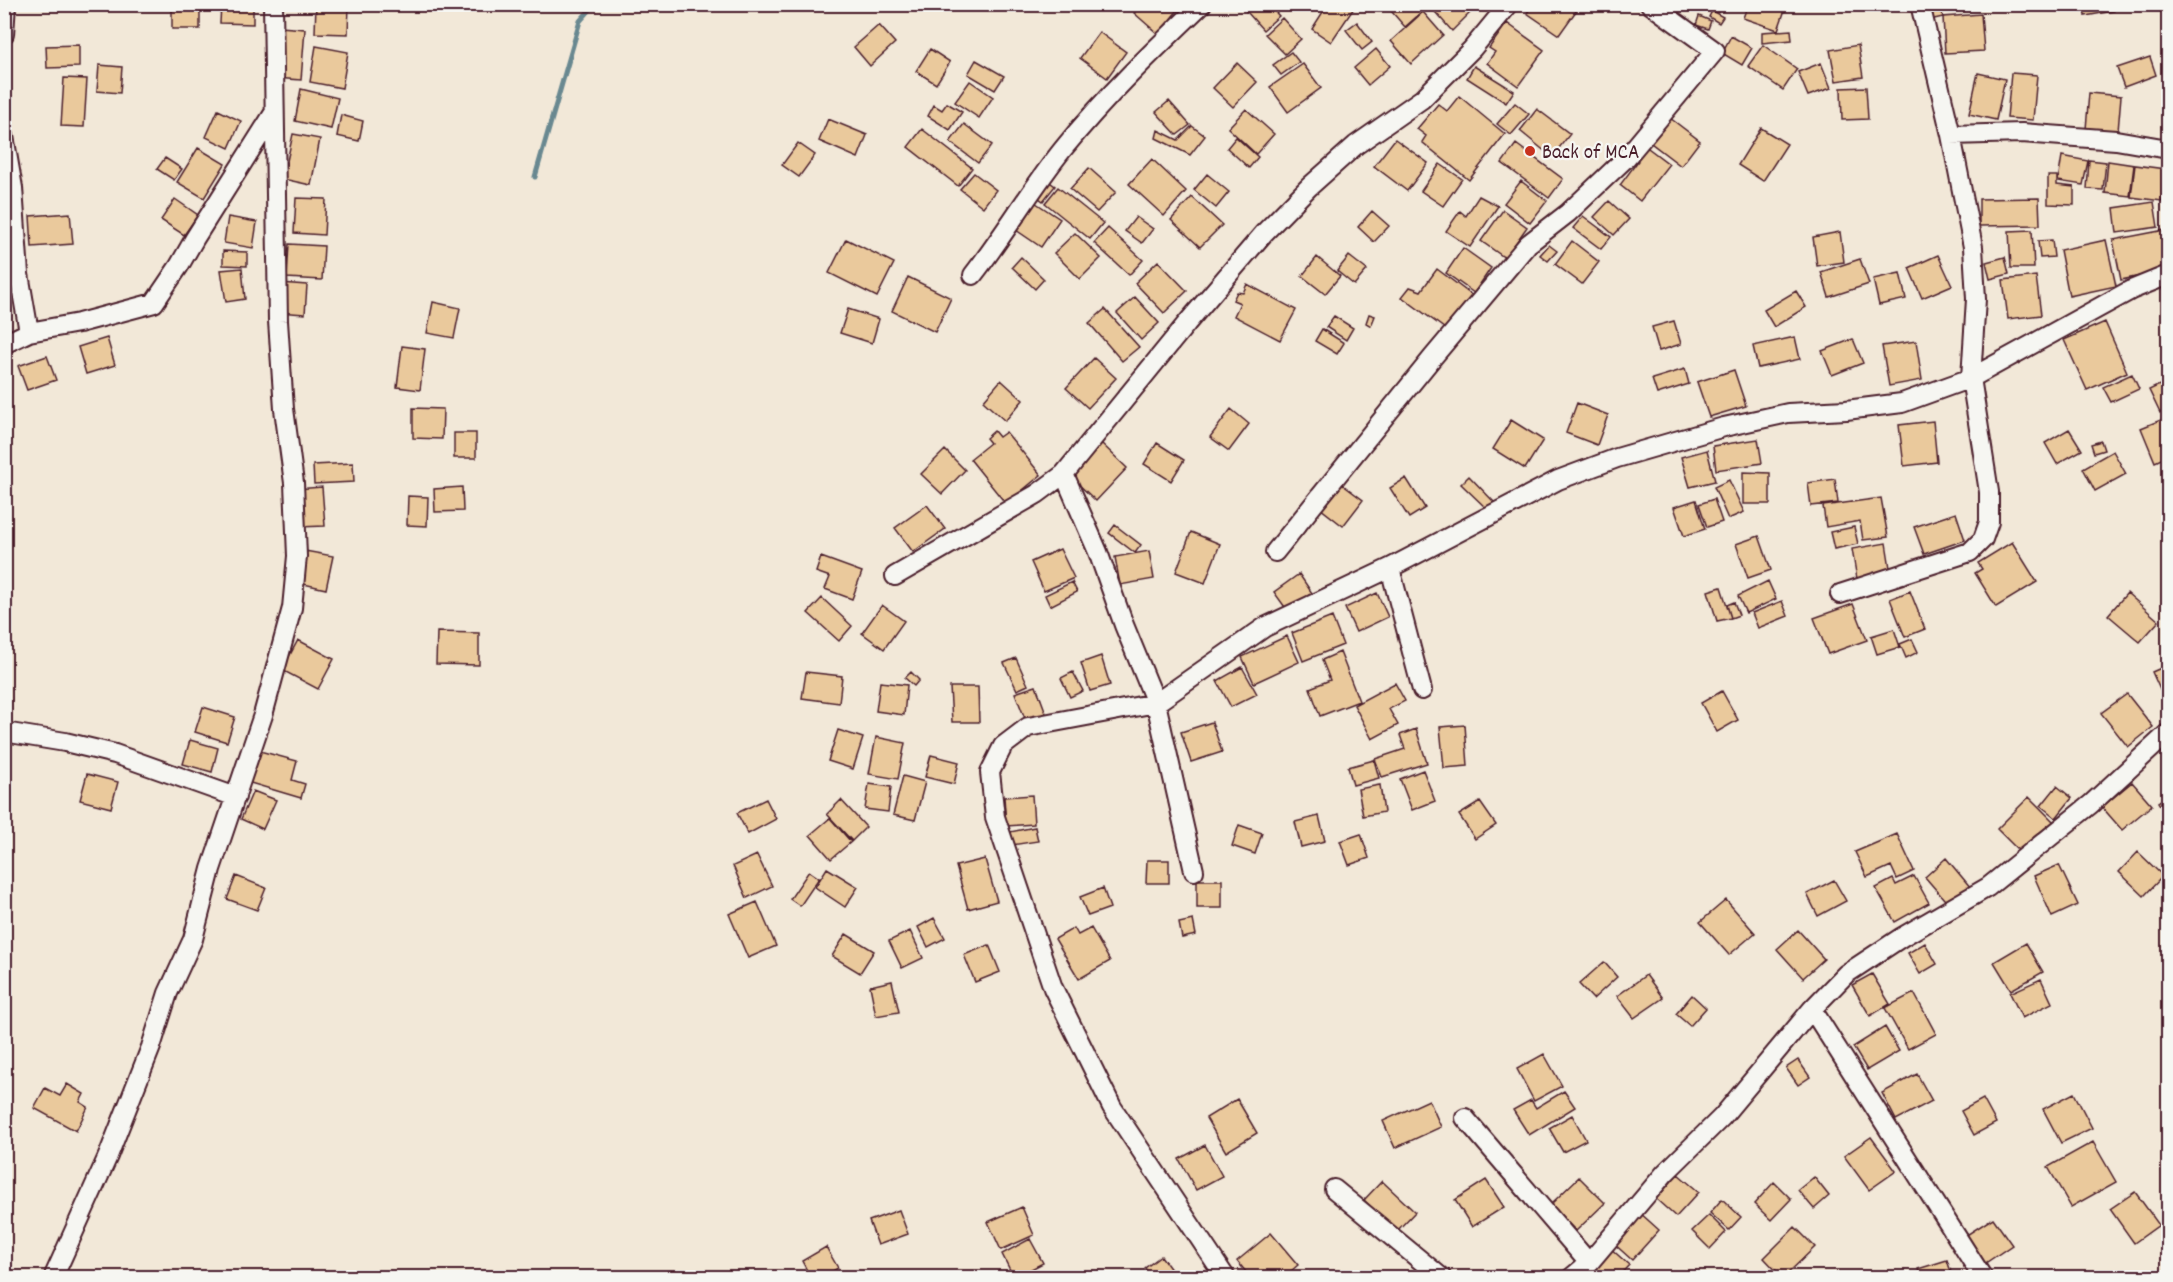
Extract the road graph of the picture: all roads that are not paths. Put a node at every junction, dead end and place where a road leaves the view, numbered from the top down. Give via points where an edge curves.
1 (6, 4) edge
2 (273, 4) edge
3 (1203, 4) edge
4 (1509, 4) edge
5 (1650, 4) edge
6 (1920, 4) edge
7 (4, 34) edge
8 (274, 113) junction
9 (1951, 135) junction
10 (4, 136) edge
11 (2169, 149) edge
12 (973, 275) dead end
13 (2169, 275) edge
14 (28, 332) junction
15 (4, 344) edge
16 (1971, 378) junction
17 (1064, 474) junction
18 (1275, 552) dead end
19 (1390, 568) junction
20 (896, 576) dead end
21 (1840, 594) dead end
22 (1422, 690) dead end
23 (1156, 703) junction
24 (4, 732) edge
25 (2169, 733) edge
26 (236, 797) junction
27 (1194, 871) dead end
28 (1812, 1009) junction
29 (1465, 1118) dead end
30 (1334, 1189) dead end
31 (1588, 1263) junction
32 (53, 1278) edge
33 (1226, 1278) edge
34 (1442, 1278) edge
35 (1571, 1278) edge
36 (1983, 1278) edge

1 - 7 street
2 - 8 street
3 - 12 street via 1064,149
4 - 17 street via 1472,49 1422,99 1356,145 1264,233
5 - 18 street via 1715,51 1626,158 1568,213 1528,244
6 - 9 street
8 - 14 street via 154,303
8 - 26 street via 278,321 297,556 292,608
9 - 11 street via 2022,133 2116,140
9 - 16 street via 1973,247 1976,299
10 - 14 street
13 - 16 street via 2131,290
14 - 15 street
16 - 19 street via 1902,402 1788,413 1617,458 1558,480
16 - 21 street via 1989,492 1989,522 1983,539 1970,552
17 - 20 street via 998,518
17 - 23 street
19 - 22 street
19 - 23 street via 1265,627
23 - 27 street
23 - 33 street via 1028,727 1003,746 990,772 995,817 1053,988 1112,1107
24 - 26 street via 115,754
25 - 28 street via 2091,804 1988,887 1846,974
26 - 32 street via 211,869 193,939 168,993 108,1156
28 - 31 street via 1722,1117 1665,1173
28 - 36 street
29 - 31 street
30 - 34 street
31 - 35 street

